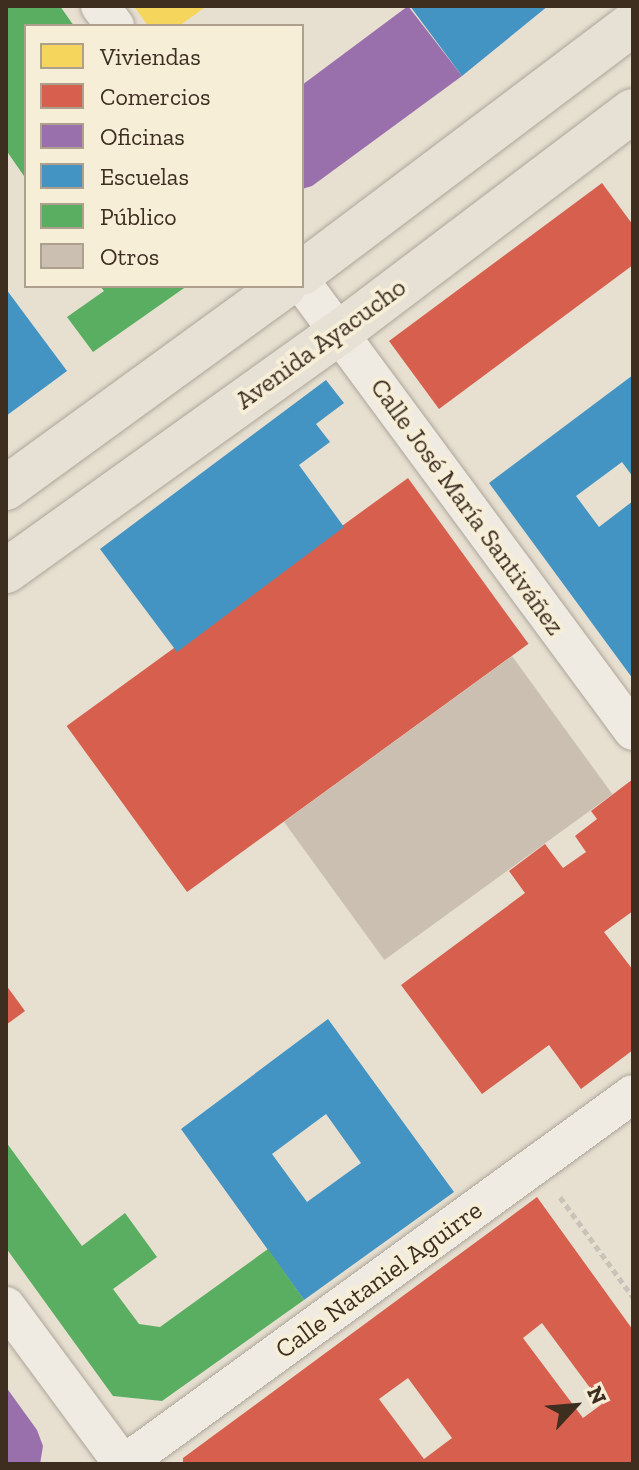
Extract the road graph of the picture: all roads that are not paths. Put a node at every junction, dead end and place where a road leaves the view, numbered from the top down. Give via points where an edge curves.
1 (100, 6) edge
2 (114, 24) edge
3 (633, 24) edge
4 (633, 111) edge
5 (304, 271) edge
6 (304, 286) edge
7 (281, 288) edge
8 (339, 333) junction
9 (6, 488) edge
10 (6, 571) edge
11 (633, 731) edge
12 (633, 1094) edge
13 (6, 1306) edge
14 (124, 1464) edge

1 - 2 street
3 - 5 main road
4 - 8 main road, Avenida Ayacucho
6 - 8 street, Calle José María Santiváñez
7 - 9 main road
8 - 10 main road, Avenida Ayacucho
8 - 11 street, Calle José María Santiváñez
12 - 14 street, Calle Nataniel Aguirre
13 - 14 street

